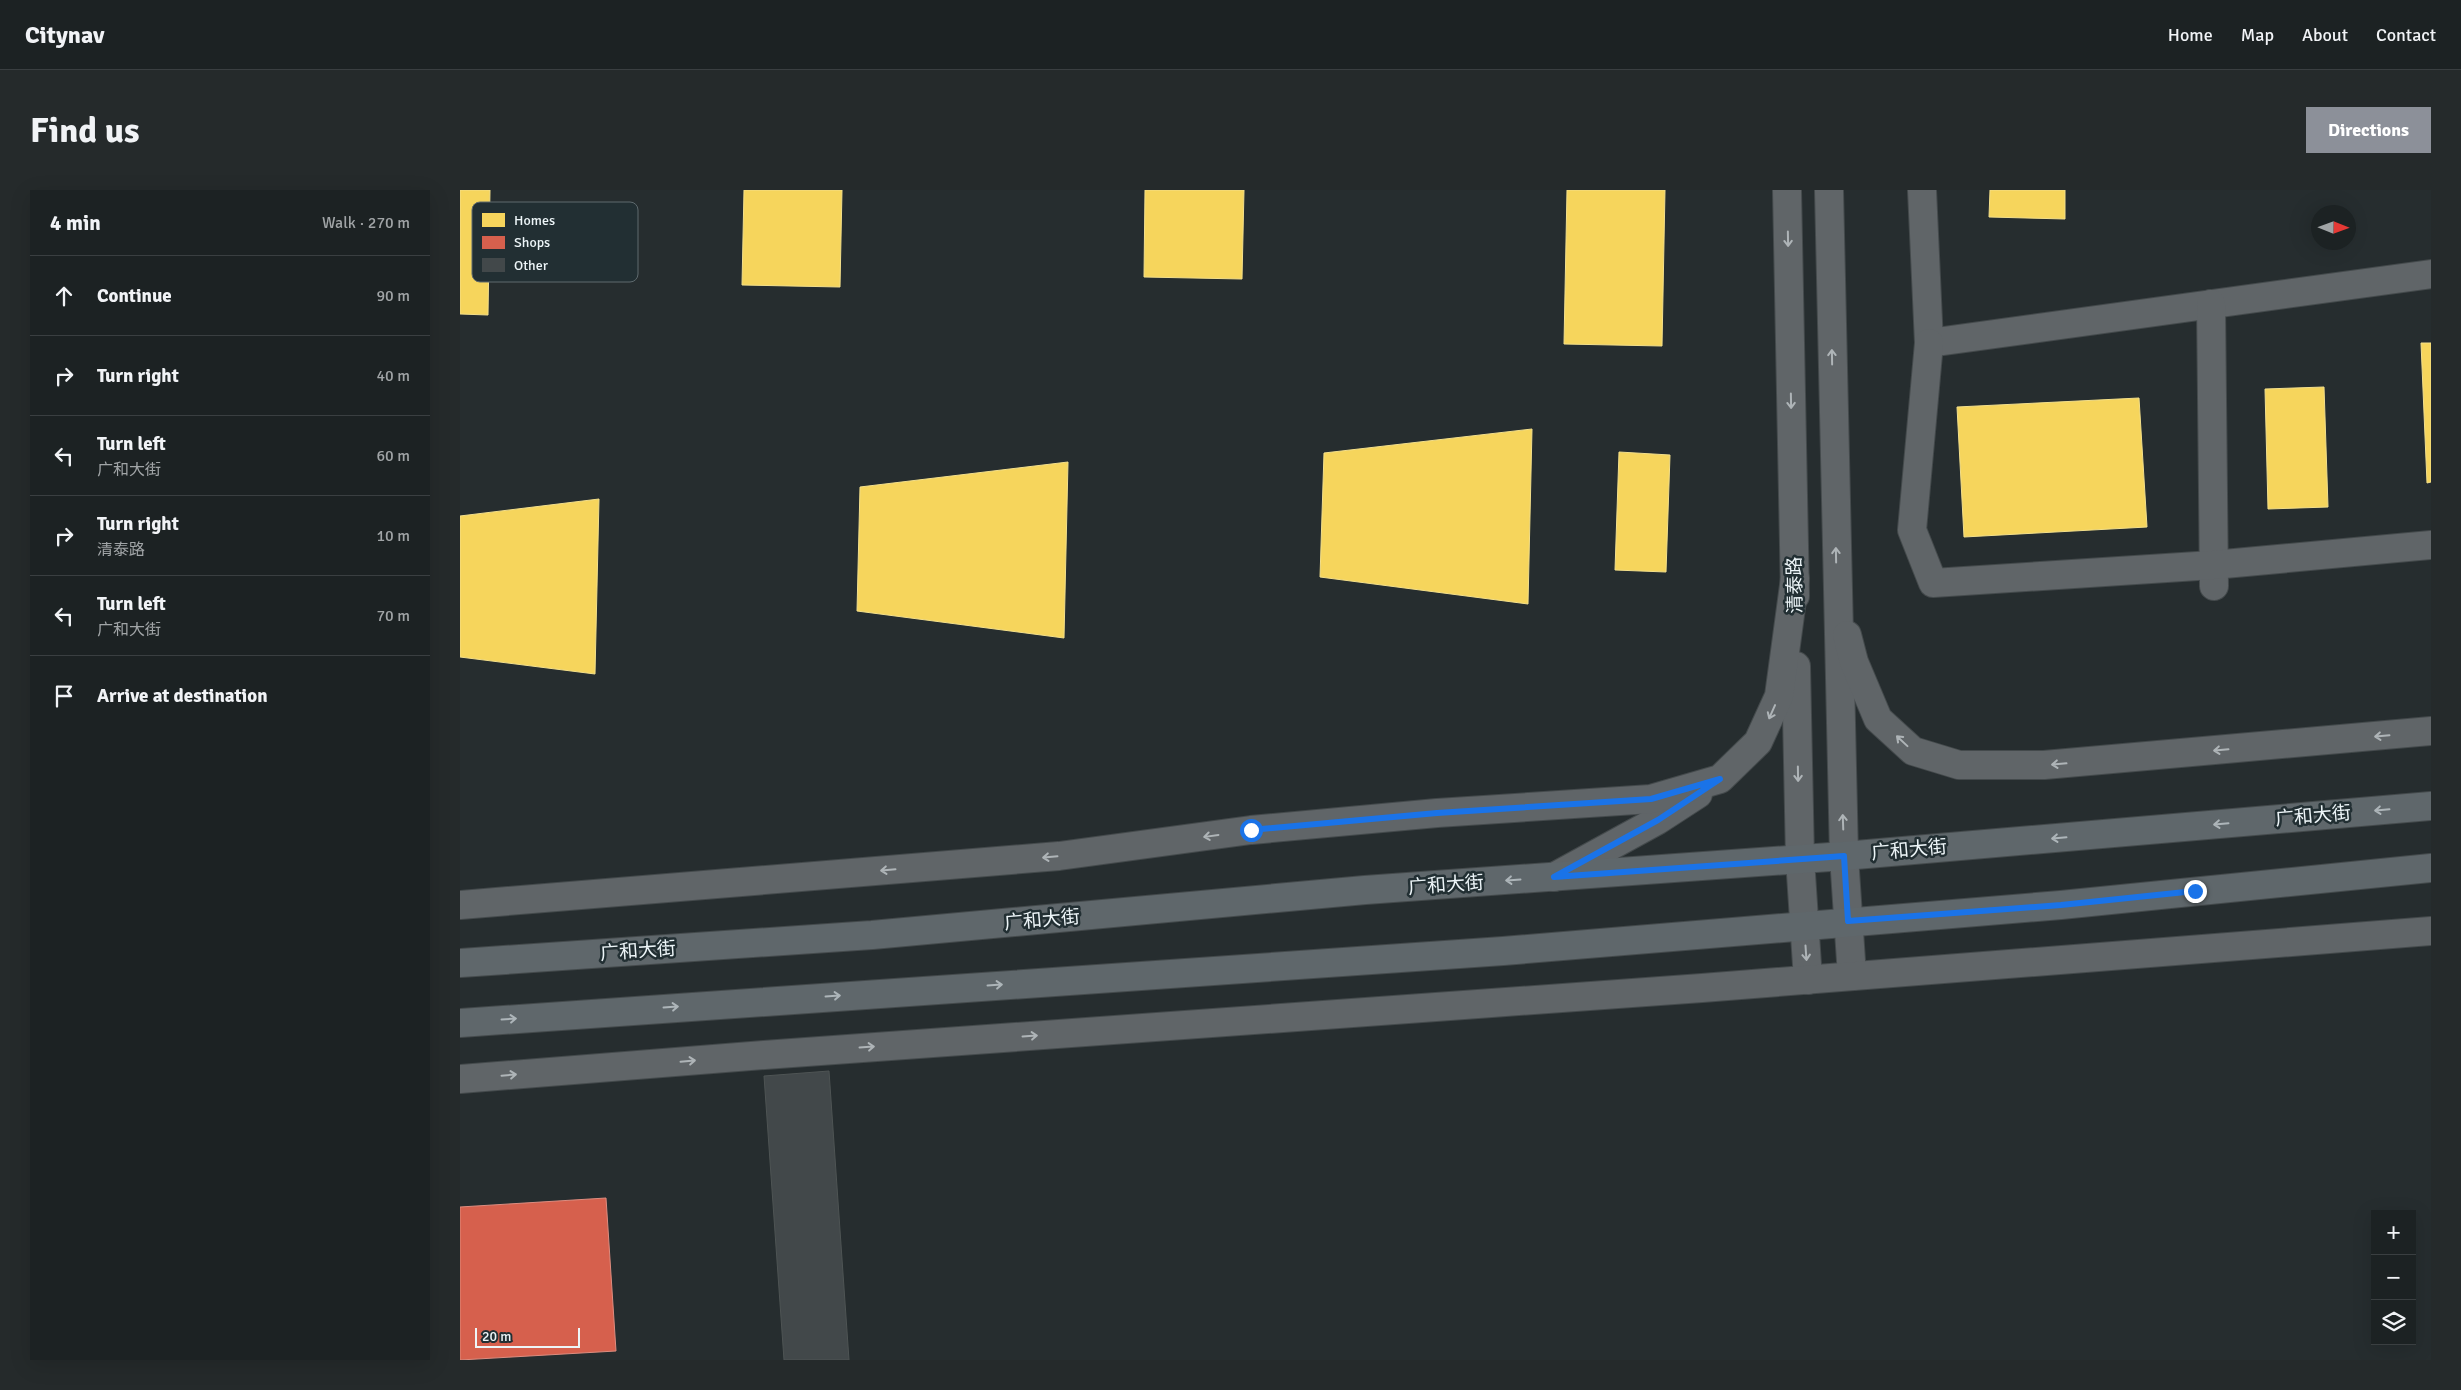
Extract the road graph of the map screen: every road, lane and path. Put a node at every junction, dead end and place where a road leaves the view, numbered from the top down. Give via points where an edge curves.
1 (1787, 190) edge
2 (1829, 190) edge
3 (1922, 190) edge
4 (2431, 274) edge
5 (2211, 304) junction
6 (1929, 343) junction
7 (2431, 545) edge
8 (2214, 575) junction
9 (1795, 578) junction
10 (1837, 598) junction
11 (2431, 731) edge
12 (1720, 779) junction
13 (2431, 806) edge
14 (1844, 856) junction
15 (1800, 859) junction
16 (2431, 868) edge
17 (1554, 877) junction
18 (460, 905) edge
19 (1848, 921) junction
20 (1804, 925) junction
21 (2431, 931) edge
22 (460, 963) edge
23 (1852, 976) junction
24 (1808, 980) junction
25 (460, 1023) edge
26 (460, 1080) edge

1 -> 9 street, 清泰路
10 -> 2 street
3 - 6 street
4 - 5 street
5 - 6 street
5 - 8 street
6 - 8 street via 1912,530 1933,583
7 - 8 street
9 -> 12 street via 1779,696 1758,742
9 -> 15 street, 清泰路
11 -> 10 street via 2044,765 1959,765 1913,751 1878,719 1854,662
14 -> 10 street
12 - 17 street via 1658,820
12 -> 18 street via 1651,799 1437,813 1251,830 1059,856
13 -> 14 main road, 广和大街
14 - 15 main road, 广和大街
14 - 19 street
15 - 17 main road, 广和大街
15 - 20 street, 清泰路
16 - 19 main road via 2061,905
17 -> 22 main road, 广和大街 via 1365,890 872,935
19 - 20 main road
19 - 23 street
20 -> 24 street, 清泰路
25 -> 20 main road via 1493,952
21 - 23 street
23 - 24 street
26 -> 24 street via 783,1053

